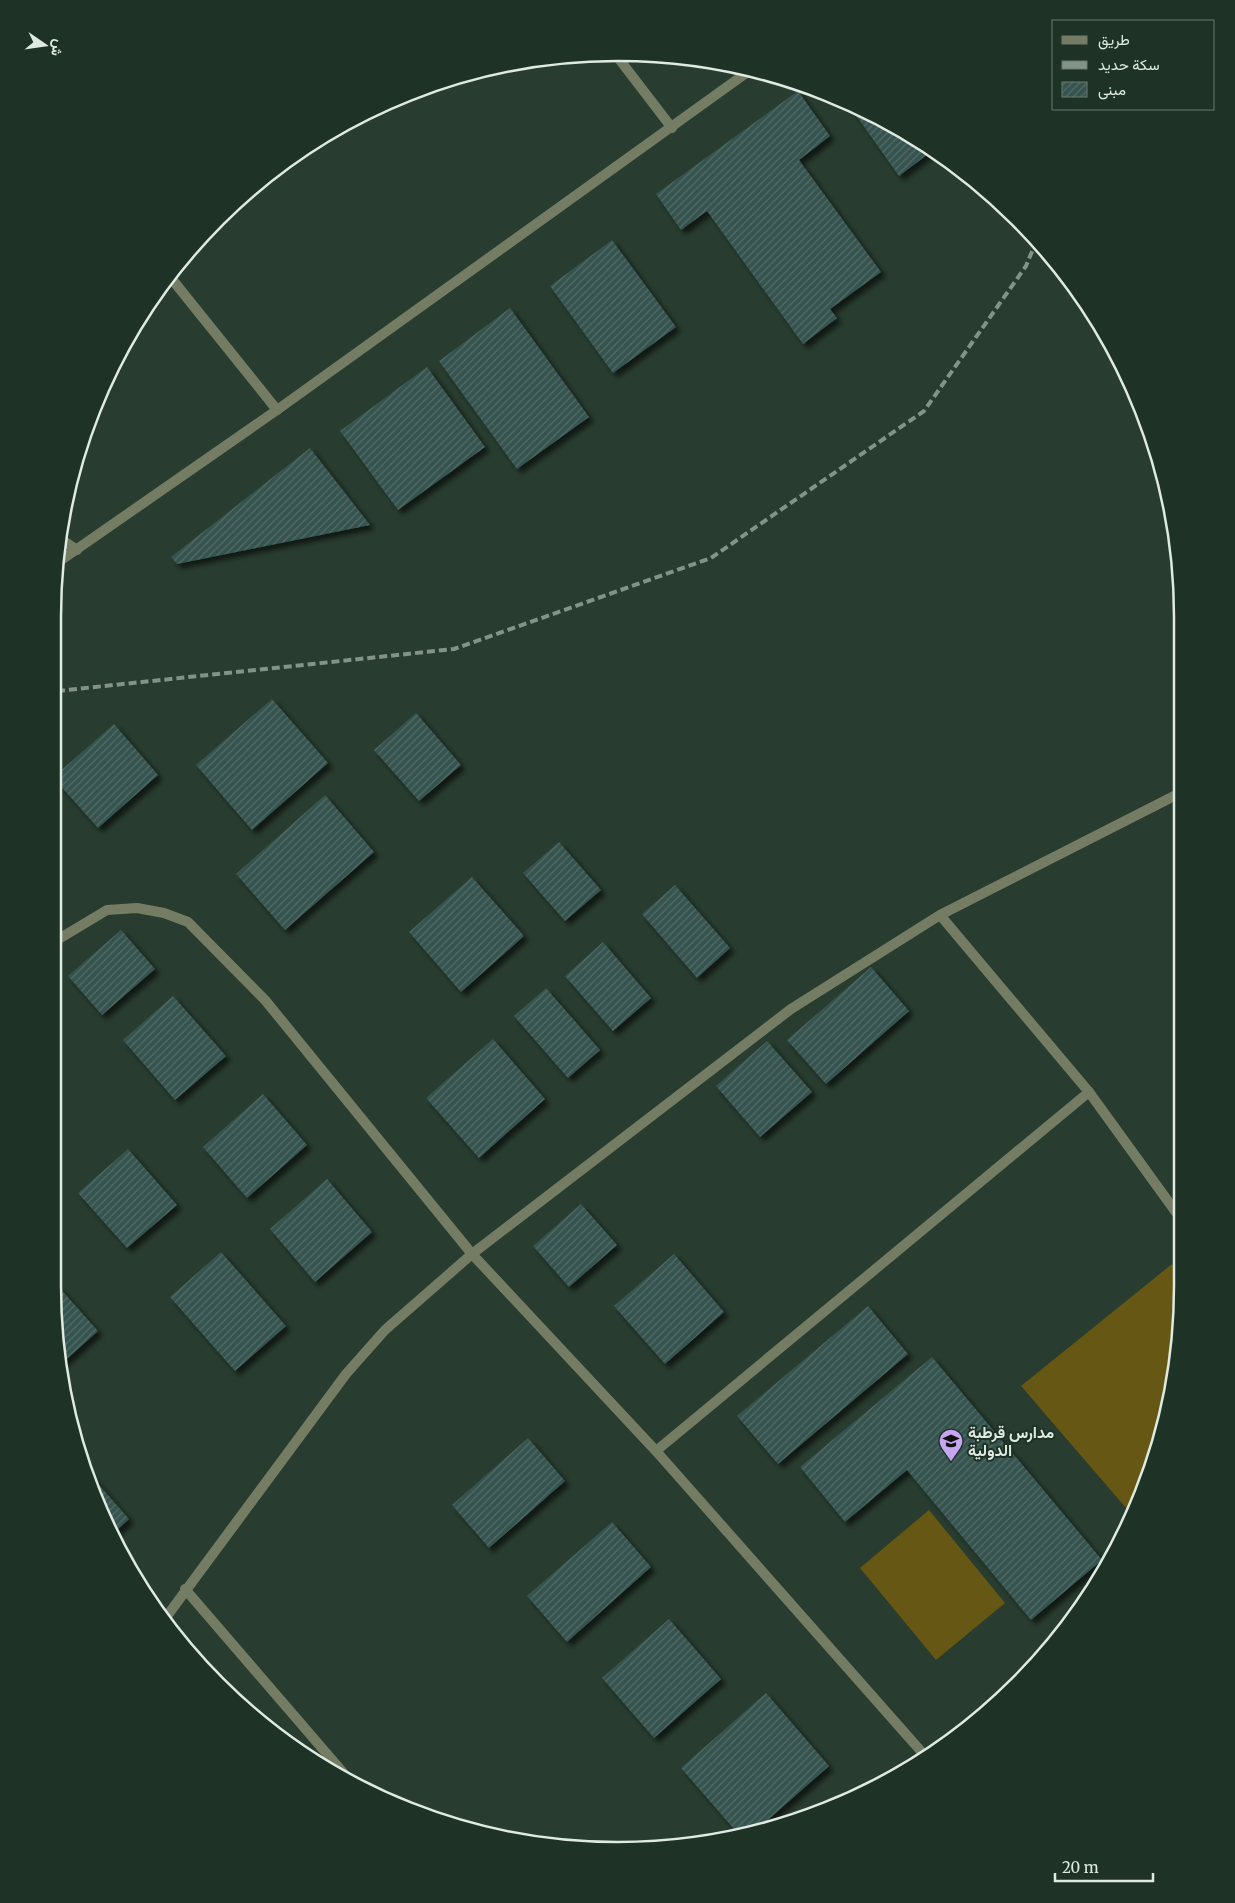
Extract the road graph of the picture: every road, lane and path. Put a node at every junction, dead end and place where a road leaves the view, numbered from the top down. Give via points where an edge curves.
1 (621, 61) edge
2 (743, 76) edge
3 (672, 128) junction
4 (174, 282) edge
5 (277, 410) junction
6 (66, 543) edge
7 (77, 550) junction
8 (64, 559) edge
9 (1174, 796) edge
10 (940, 916) junction
11 (61, 938) edge
12 (1089, 1092) junction
13 (1174, 1209) edge
14 (472, 1254) junction
15 (656, 1451) junction
16 (185, 1589) junction
17 (168, 1614) edge
18 (922, 1751) edge
19 (337, 1766) edge

1 - 3 street
2 - 3 street
3 - 5 street
4 - 5 street
5 - 7 street
6 - 7 street
7 - 8 street
9 - 10 street
10 - 12 street
10 - 14 street via 791,1009
11 - 14 street via 107,910 138,908 188,922 265,1000
12 - 13 street
12 - 15 street
14 - 15 street
14 - 16 street via 385,1330 346,1374
15 - 18 street
16 - 17 street
16 - 19 street

